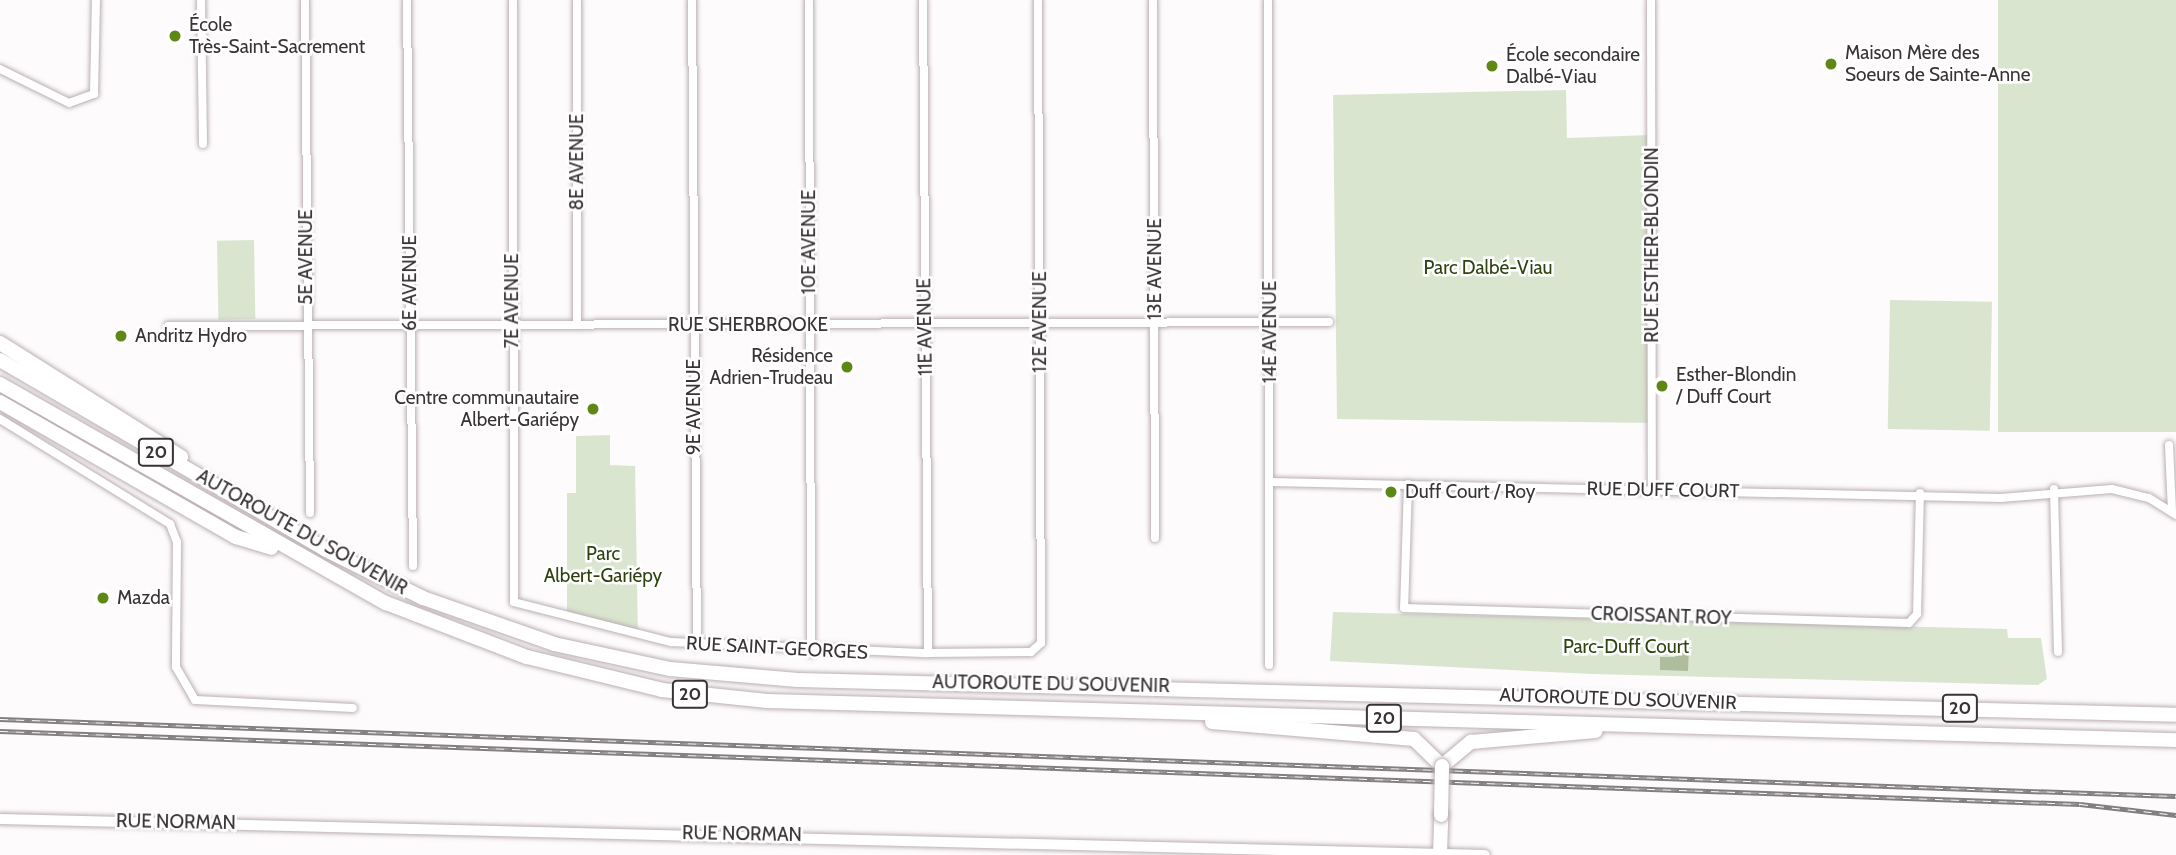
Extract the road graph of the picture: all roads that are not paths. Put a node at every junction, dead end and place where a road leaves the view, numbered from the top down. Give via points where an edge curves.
1 (96, 0) edge
2 (201, 0) edge
3 (305, 0) edge
4 (407, 0) edge
5 (513, 0) edge
6 (577, 0) edge
7 (692, 0) edge
8 (809, 0) edge
9 (923, 0) edge
10 (1038, 0) edge
11 (1153, 0) edge
12 (1268, 0) edge
13 (1651, 0) edge
14 (0, 69) edge
15 (203, 144) dead end
16 (1270, 321) junction
17 (1155, 322) junction
18 (1329, 322) dead end
19 (1040, 323) junction
20 (925, 324) junction
21 (512, 325) junction
22 (577, 325) junction
23 (694, 325) junction
24 (810, 325) junction
25 (168, 326) dead end
26 (307, 326) junction
27 (410, 326) junction
28 (0, 342) edge
29 (0, 360) edge
30 (0, 384) edge
31 (0, 401) edge
32 (0, 419) edge
33 (2169, 445) dead end
34 (1271, 482) junction
35 (1408, 484) junction
36 (2054, 489) junction
37 (1652, 490) junction
38 (1920, 493) junction
39 (248, 504) junction
40 (310, 513) dead end
41 (2174, 513) edge
42 (1155, 538) dead end
43 (296, 556) junction
44 (413, 566) dead end
45 (514, 602) joint
46 (1041, 643) joint
47 (697, 645) junction
48 (2058, 652) dead end
49 (811, 653) junction
50 (928, 653) junction
51 (1269, 665) dead end
52 (353, 708) dead end
53 (1110, 710) junction
54 (2176, 715) edge
55 (1658, 726) junction
56 (2176, 740) edge
57 (1442, 763) junction
58 (0, 819) edge
59 (1081, 841) junction
60 (1440, 854) edge
61 (1081, 855) edge
62 (1485, 855) edge

1 - 14 street via 94,94 69,103
2 - 15 street
3 - 26 street, 5E AVENUE
4 - 27 street, 6E AVENUE
5 - 21 street, 7E AVENUE
6 - 22 street, 8E AVENUE
7 - 23 street, 9E AVENUE
8 - 24 street, 10E AVENUE
9 - 20 street, 11E AVENUE
10 - 19 street, 12E AVENUE
11 - 17 street, 13E AVENUE
12 - 16 street, 14E AVENUE
13 - 37 street, RUE ESTHER-BLONDIN
16 - 17 street, RUE SHERBROOKE
16 - 18 street, RUE SHERBROOKE
16 - 34 street, 14E AVENUE
17 - 19 street, RUE SHERBROOKE
17 - 42 street, 13E AVENUE
19 - 20 street, RUE SHERBROOKE
19 - 46 street, 12E AVENUE
20 - 24 street, RUE SHERBROOKE
20 - 50 street, 11E AVENUE
21 - 22 street, RUE SHERBROOKE
21 - 27 street, RUE SHERBROOKE
21 - 45 street, 7E AVENUE
22 - 23 street, RUE SHERBROOKE
23 - 24 street, RUE SHERBROOKE
23 - 47 street, 9E AVENUE
24 - 49 street, 10E AVENUE
25 - 26 street, RUE SHERBROOKE
26 - 27 street, RUE SHERBROOKE
26 - 40 street, 5E AVENUE
27 - 44 street, 6E AVENUE
28 - 39 highway via 127,418
29 - 39 highway, AUTOROUTE DU SOUVENIR / 20
30 - 43 highway, AUTOROUTE DU SOUVENIR / 20
31 - 43 highway via 236,537
32 - 52 street via 170,524 177,542 176,667 195,700
33 - 41 street, RUE DUFF COURT
34 - 35 street, RUE DUFF COURT
34 - 51 street, 14E AVENUE
35 - 37 street, RUE DUFF COURT
35 - 38 street, CROISSANT ROY via 1404,608 1909,623 1917,614
36 - 38 street, RUE DUFF COURT via 2001,498
36 - 41 street, RUE DUFF COURT via 2112,489
36 - 48 street
37 - 38 street, RUE DUFF COURT
39 - 54 highway, AUTOROUTE DU SOUVENIR / 20 via 358,567 477,619 598,655 713,674
43 - 53 highway, AUTOROUTE DU SOUVENIR / 20 via 463,636 638,686 766,701
45 - 47 street, RUE SAINT-GEORGES via 638,638
46 - 50 street, RUE SAINT-GEORGES via 1031,652
47 - 49 street, RUE SAINT-GEORGES
49 - 50 street, RUE SAINT-GEORGES
53 - 55 highway, AUTOROUTE DU SOUVENIR / 20
53 - 57 highway via 1414,739
55 - 56 highway, AUTOROUTE DU SOUVENIR / 20
55 - 57 highway via 1471,742
57 - 60 highway, bridge
58 - 59 street, RUE NORMAN
59 - 60 street, RUE NORMAN
59 - 61 street
60 - 62 street, RUE NORMAN

